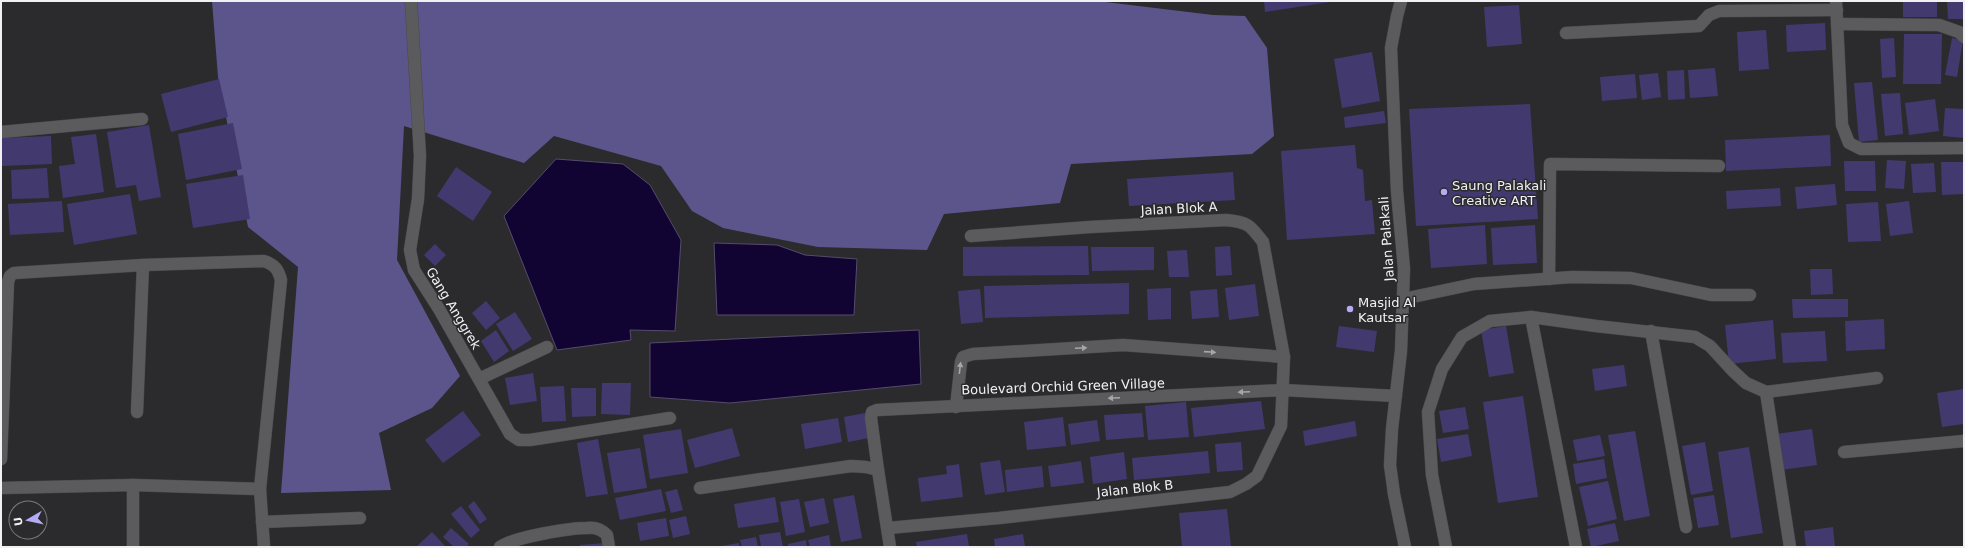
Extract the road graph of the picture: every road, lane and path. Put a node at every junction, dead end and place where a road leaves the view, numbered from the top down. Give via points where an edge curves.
1 (411, 1) edge
2 (1401, 1) edge
3 (1836, 5) edge
4 (1837, 24) junction
5 (1566, 33) dead end
6 (1964, 37) edge
7 (142, 119) dead end
8 (1, 132) edge
9 (1964, 148) edge
10 (1719, 166) dead end
11 (971, 236) dead end
12 (143, 265) junction
13 (1549, 279) junction
14 (1750, 295) dead end
15 (1403, 299) junction
16 (1531, 317) junction
17 (1651, 331) junction
18 (547, 347) dead end
19 (1284, 356) junction
20 (1877, 378) dead end
21 (479, 379) junction
22 (1283, 390) junction
23 (1766, 392) junction
24 (1396, 396) junction
25 (956, 407) junction
26 (137, 412) dead end
27 (670, 418) dead end
28 (1964, 441) edge
29 (1844, 452) dead end
30 (1, 459) edge
31 (878, 470) junction
32 (133, 485) junction
33 (1, 488) edge
34 (700, 488) dead end
35 (260, 489) junction
36 (360, 518) dead end
37 (262, 522) junction
38 (1686, 527) dead end
39 (888, 528) junction
40 (133, 547) edge
41 (264, 547) edge
42 (500, 547) edge
43 (609, 547) edge
44 (890, 547) edge
45 (1405, 547) edge
46 (1446, 547) edge
47 (1576, 547) edge
48 (1790, 547) edge

1 - 21 street, Gang Anggrek via 420,156 418,199 410,250 414,270 440,309
2 - 15 street, Jalan Palakali via 1391,48 1397,191 1404,268
3 - 4 street
3 - 5 street via 1719,11 1709,15 1699,26
4 - 6 street via 1939,24 1959,32
4 - 9 street via 1842,125 1849,143 1861,150
7 - 8 street
10 - 13 street via 1550,164
11 - 19 street, Jalan Blok A via 1226,220 1240,222 1252,227 1263,242
12 - 26 street
12 - 30 street via 19,271 10,276
12 - 35 street via 264,261 273,264 278,271 280,280
13 - 14 street via 1631,278 1711,294
13 - 15 street via 1474,284
15 - 24 street, Jalan Palakali
16 - 17 street
16 - 46 street via 1490,321 1462,337 1442,369 1428,412 1432,475
16 - 47 street
17 - 23 street via 1695,337 1710,346 1746,383
17 - 38 street
18 - 21 street
19 - 22 street, Jalan Blok B
25 -> 19 street, Boulevard Orchid Green Village via 961,362 963,357 973,354 1123,346
20 - 23 street
21 - 27 street, Gang Anggrek via 510,434 519,440
22 - 24 street, Boulevard Orchid Green Village
22 -> 25 street, Boulevard Orchid Green Village
22 - 39 street, Jalan Blok B via 1281,426 1257,476 1230,492
23 - 48 street
24 - 45 street, Jalan Palakali via 1390,464
25 - 31 street via 872,412
28 - 29 street
31 - 34 street via 852,466
31 - 39 street
32 - 33 street
32 - 35 street
32 - 40 street
35 - 37 street
36 - 37 street
37 - 41 street
39 - 44 street
42 - 43 street via 519,538 588,528 602,530 607,535

